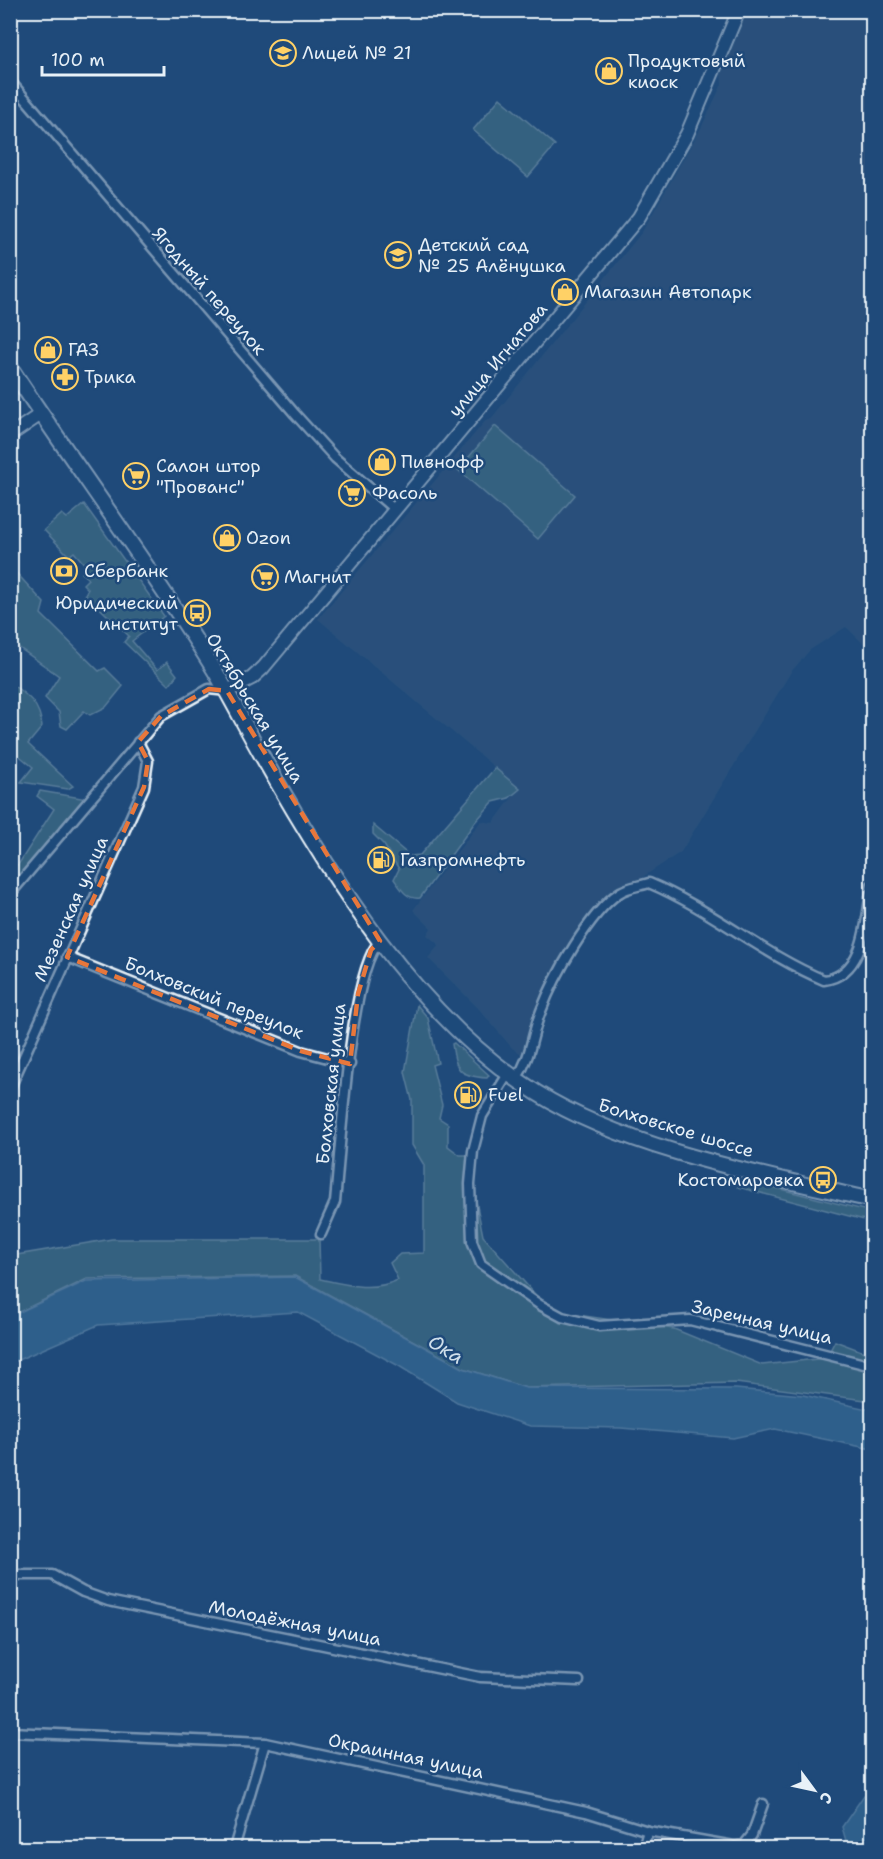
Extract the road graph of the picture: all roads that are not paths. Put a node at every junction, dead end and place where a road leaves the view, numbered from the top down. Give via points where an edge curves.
1 (739, 10) edge
2 (10, 81) edge
3 (10, 367) edge
4 (41, 414) junction
5 (10, 435) edge
6 (395, 510) junction
7 (227, 691) junction
8 (138, 742) junction
9 (873, 885) edge
10 (10, 894) edge
11 (380, 940) junction
12 (67, 957) junction
13 (484, 1054) joint
14 (350, 1064) junction
15 (512, 1076) junction
16 (10, 1088) edge
17 (873, 1200) edge
18 (321, 1234) dead end
19 (873, 1366) edge
20 (10, 1575) edge
21 (579, 1681) dead end
22 (10, 1732) edge
23 (264, 1743) junction
24 (763, 1804) dead end
25 (648, 1831) junction
26 (234, 1848) edge
27 (643, 1848) edge

1 - 6 main road, улица Игнатова via 687,134 639,217
2 - 6 street, Ягодный переулок via 295,414 335,458
3 - 4 main road, Октябрьская улица
4 - 5 main road
4 - 7 main road, Октябрьская улица
6 - 7 main road, улица Игнатова via 263,668
7 - 8 street via 209,689 178,706 161,716
7 - 11 main road, Октябрьская улица via 297,814
8 - 10 street
8 - 12 street, Мезенская улица via 148,761 144,787
9 - 15 street, Заречная улица via 858,955 845,974 824,980 680,896 650,883 618,893 594,918 557,974 540,1013 530,1054
11 - 13 main road, Октябрьская улица via 423,994
11 - 14 street, Болховская улица via 371,950 358,994
12 - 14 street, Болховский переулок via 301,1051
12 - 16 street, Мезенская улица
13 - 15 main road, Болховское шоссе
14 - 18 street, Болховская улица via 335,1202
15 - 17 main road, Болховское шоссе via 572,1113 636,1138 700,1158
15 - 19 street, Заречная улица via 482,1116 473,1151 472,1228 474,1249 481,1264 562,1317 599,1326 690,1320
20 - 21 street, Молодёжная улица via 52,1575 108,1601 480,1677
22 - 23 street, Окраинная улица
23 - 25 street, Окраинная улица via 586,1812
23 - 26 street
24 - 25 street, Окраинная улица via 752,1835 744,1845
25 - 27 street

